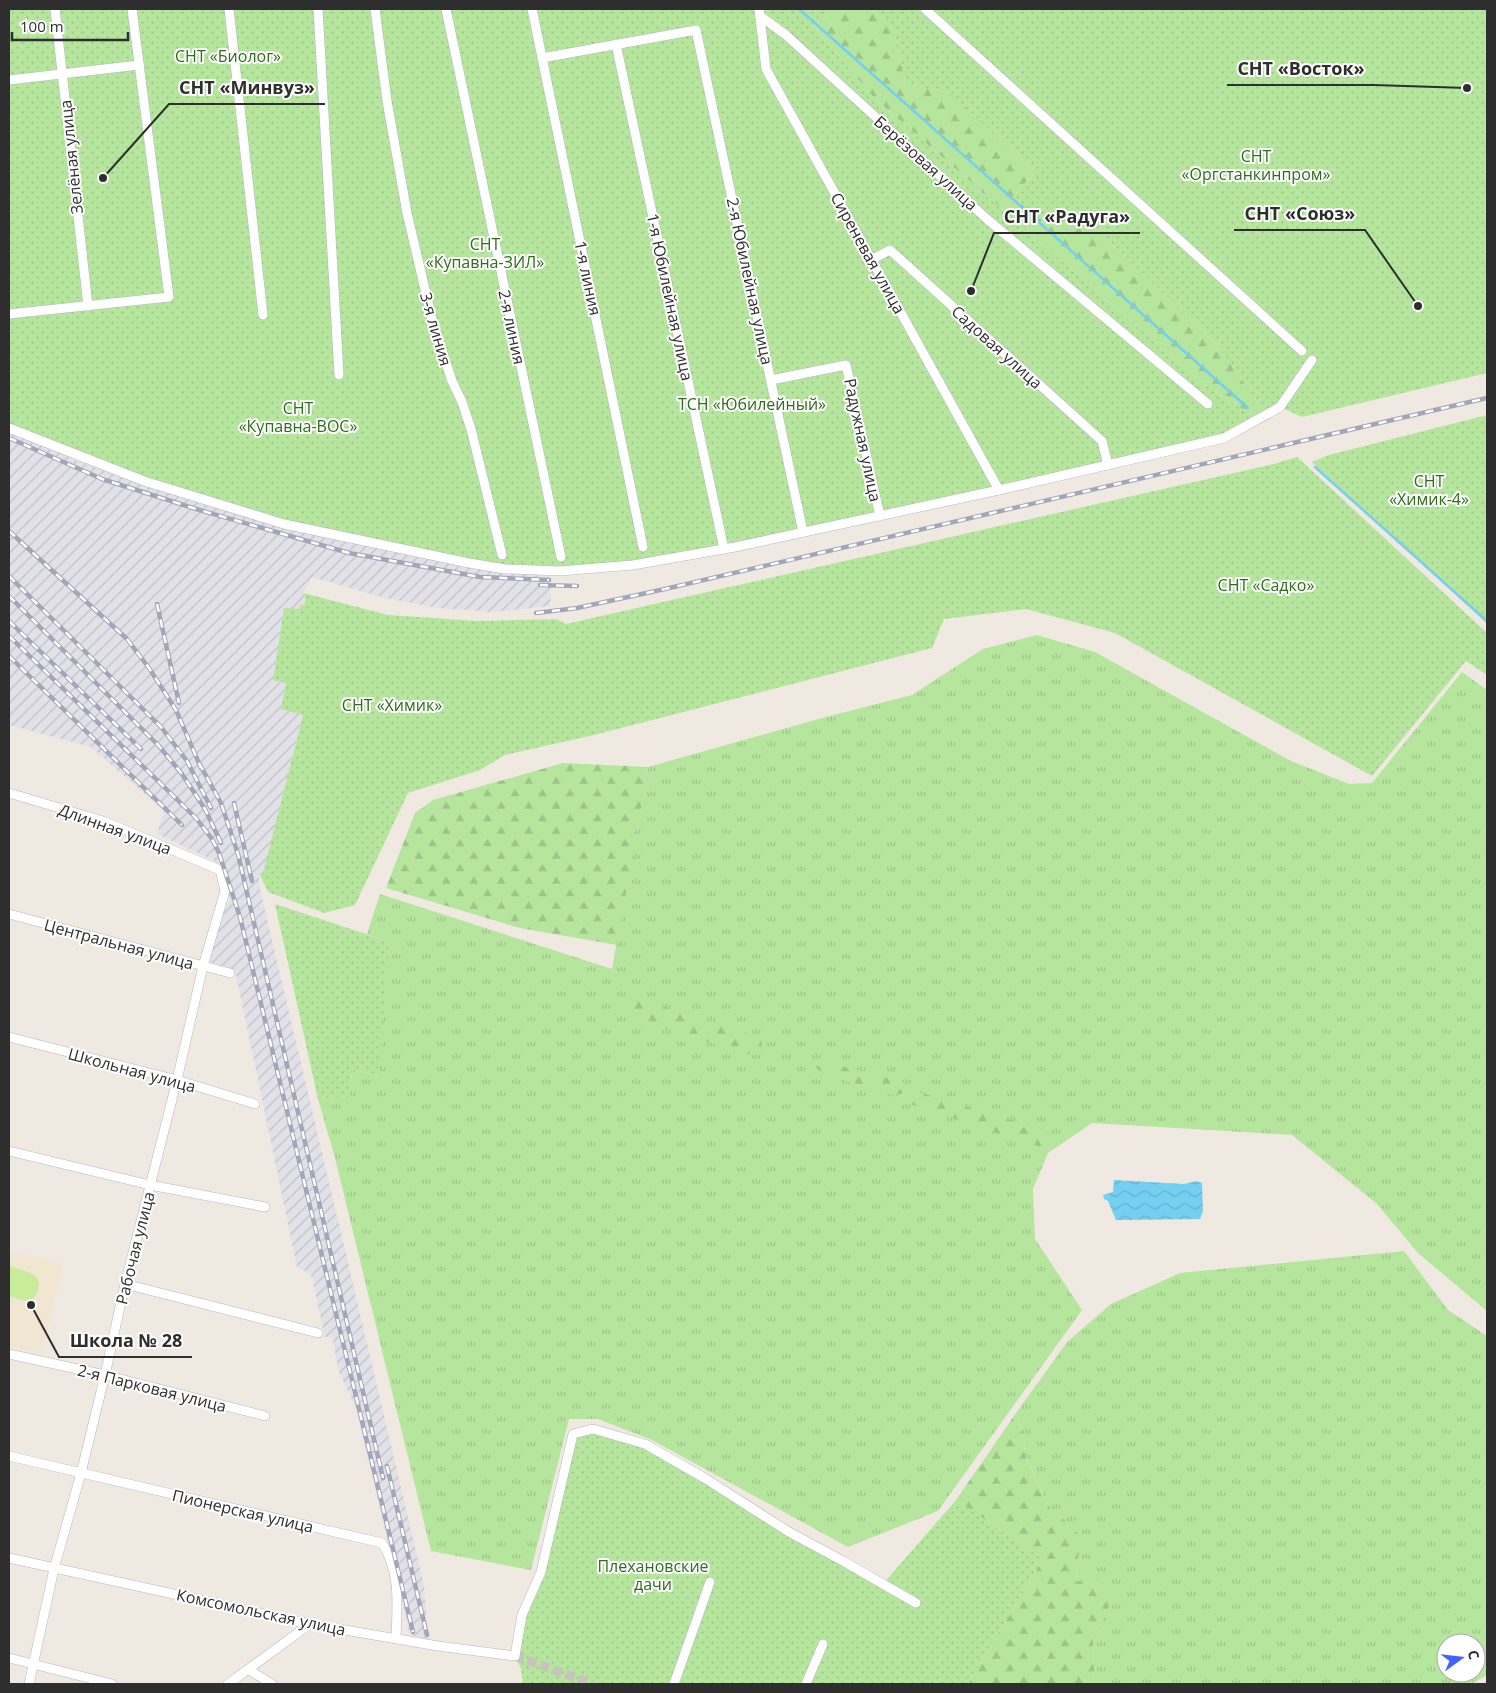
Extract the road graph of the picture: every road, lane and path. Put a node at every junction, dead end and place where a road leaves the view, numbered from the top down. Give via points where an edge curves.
1 (54, 9) edge
2 (132, 9) edge
3 (229, 9) edge
4 (318, 9) edge
5 (375, 9) edge
6 (446, 9) edge
7 (532, 9) edge
8 (925, 9) edge
9 (759, 12) edge
10 (616, 44) junction
11 (542, 58) junction
12 (140, 65) junction
13 (62, 74) junction
14 (9, 80) edge
15 (871, 260) junction
16 (88, 306) junction
17 (9, 314) edge
18 (263, 314) dead end
19 (1302, 351) dead end
20 (1312, 360) dead end
21 (339, 375) dead end
22 (771, 380) junction
23 (1208, 404) dead end
24 (9, 428) edge
25 (1108, 465) junction
26 (998, 490) junction
27 (880, 516) junction
28 (803, 532) junction
29 (643, 547) dead end
30 (724, 549) junction
31 (502, 555) dead end
32 (561, 557) dead end
33 (9, 793) edge
34 (220, 870) joint
35 (9, 914) edge
36 (203, 966) junction
37 (230, 973) dead end
38 (9, 1037) edge
39 (177, 1080) junction
40 (256, 1104) dead end
41 (9, 1151) edge
42 (150, 1185) junction
43 (265, 1207) dead end
44 (125, 1284) junction
45 (318, 1333) dead end
46 (9, 1354) edge
47 (105, 1375) junction
48 (265, 1416) dead end
49 (9, 1456) edge
50 (81, 1473) junction
51 (9, 1558) edge
52 (54, 1569) junction
53 (710, 1582) dead end
54 (916, 1603) dead end
55 (310, 1624) junction
56 (396, 1639) junction
57 (823, 1644) dead end
58 (9, 1658) edge
59 (34, 1664) junction
60 (249, 1670) junction
61 (29, 1684) edge
62 (112, 1684) edge
63 (228, 1684) edge
64 (272, 1684) edge
65 (674, 1684) edge
66 (806, 1684) edge

1 - 13 street, Зелёная улица
2 - 12 street
3 - 18 street
4 - 21 street
5 - 31 street, 3-я линия via 387,101 409,222 433,323 471,428
6 - 32 street, 2-я линия
7 - 11 street, 1-я линия
8 - 19 street
9 - 15 street, Сиреневая улица via 766,69
9 - 23 street, Берёзовая улица via 988,220
10 - 11 street
10 - 22 street, 2-я Юбилейная улица via 696,30
10 - 30 street, 1-я Юбилейная улица
11 - 29 street, 1-я линия
12 - 13 street
12 - 16 street via 168,298
13 - 14 street
13 - 16 street, Зелёная улица
15 - 25 street, Садовая улица via 890,250 1102,441
15 - 26 street, Сиреневая улица
16 - 17 street
20 - 25 street via 1280,406 1224,438
22 - 27 street, Радужная улица via 846,365
22 - 28 street, 2-я Юбилейная улица
24 - 30 street via 144,481 284,524 469,563 505,569 560,571 633,565
25 - 26 street
26 - 27 street
27 - 28 street
28 - 30 street
33 - 34 street, Длинная улица via 103,821
34 - 36 street, Рабочая улица via 226,891
35 - 36 street, Центральная улица
36 - 37 street, Центральная улица
36 - 39 street, Рабочая улица
38 - 39 street, Школьная улица
39 - 40 street, Школьная улица
39 - 42 street, Рабочая улица
41 - 42 street
42 - 43 street
42 - 44 street, Рабочая улица
44 - 45 street
44 - 47 street, Рабочая улица
46 - 47 street, 2-я Парковая улица
47 - 48 street, 2-я Парковая улица
47 - 50 street, Рабочая улица
49 - 50 street, Пионерская улица
50 - 52 street, Рабочая улица
50 - 56 street, Пионерская улица via 382,1544 389,1555 398,1592
51 - 52 street, Комсомольская улица
52 - 55 street, Комсомольская улица
52 - 59 street, Рабочая улица
53 - 65 street
54 - 56 street, Комсомольская улица via 789,1532 645,1444 593,1430 572,1434 541,1572 522,1615 515,1656
55 - 56 street, Комсомольская улица
55 - 60 street
57 - 66 street
58 - 59 street
59 - 61 street, Рабочая улица
59 - 62 street
60 - 63 street
60 - 64 street

